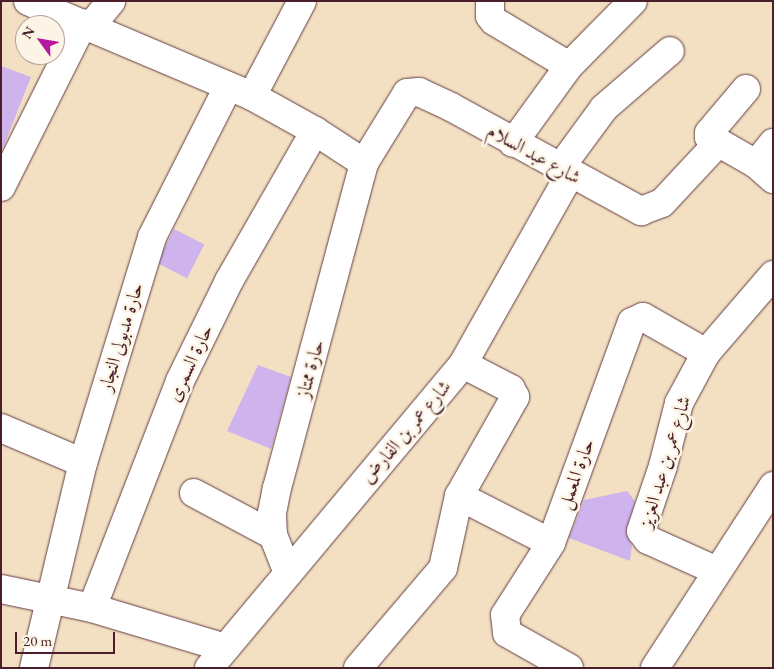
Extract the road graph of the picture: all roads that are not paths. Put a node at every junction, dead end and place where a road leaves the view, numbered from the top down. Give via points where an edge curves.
1 (28, 1) edge
2 (111, 1) edge
3 (302, 1) edge
4 (490, 1) edge
5 (633, 1) edge
6 (87, 25) junction
7 (670, 51) dead end
8 (569, 66) junction
9 (746, 89) dead end
10 (240, 92) junction
11 (315, 131) junction
12 (713, 138) junction
13 (513, 143) junction
14 (773, 143) edge
15 (364, 163) junction
16 (565, 171) junction
17 (764, 171) edge
18 (1, 187) edge
19 (773, 275) edge
20 (706, 353) junction
21 (463, 364) junction
22 (1, 428) edge
23 (83, 463) junction
24 (773, 486) edge
25 (194, 493) dead end
26 (459, 496) junction
27 (273, 535) junction
28 (551, 544) junction
29 (717, 571) junction
30 (288, 573) junction
31 (1, 589) edge
32 (52, 601) junction
33 (92, 608) junction
34 (217, 658) edge
35 (666, 664) edge
36 (34, 668) edge
37 (358, 668) edge
38 (569, 668) edge

1 - 6 street
2 - 6 street
3 - 10 street, حارة مدبولى النجار
4 - 8 street via 490,16 494,21
5 - 8 street
6 - 10 street
6 - 18 street
7 - 16 street, شارع عمر بن الفارض via 604,108
8 - 13 street
9 - 12 street
10 - 11 street
10 - 23 street, حارة مدبولى النجار via 152,237
11 - 15 street
11 - 33 street, حارة السمرى via 229,281 180,381
12 - 16 street, شارع عبد السلام via 662,203 652,209 630,207
12 - 17 street
13 - 15 street, شارع عبد السلام via 452,108 413,92 404,97
13 - 16 street, شارع عبد السلام
14 - 17 street
15 - 27 street, حارة ممتاز via 277,488 272,513
16 - 21 street, شارع عمر بن الفارض
19 - 20 street, شارع عمر بن عبد العزيز
20 - 28 street, حارة المعمل via 643,317 632,322
20 - 29 street, شارع عمر بن عبد العزيز via 679,403 663,466 641,531 648,540
21 - 26 street via 516,394
21 - 30 street, شارع عمر بن الفارض
22 - 23 street
23 - 32 street, حارة مدبولى النجار
24 - 29 street
25 - 27 street
26 - 28 street
26 - 37 street via 443,568
27 - 30 street, حارة ممتاز
28 - 38 street, حارة المعمل via 505,615 504,624 514,638
29 - 35 street
30 - 34 street, شارع عمر بن الفارض
31 - 32 street
32 - 33 street
32 - 36 street, حارة مدبولى النجار
33 - 34 street

